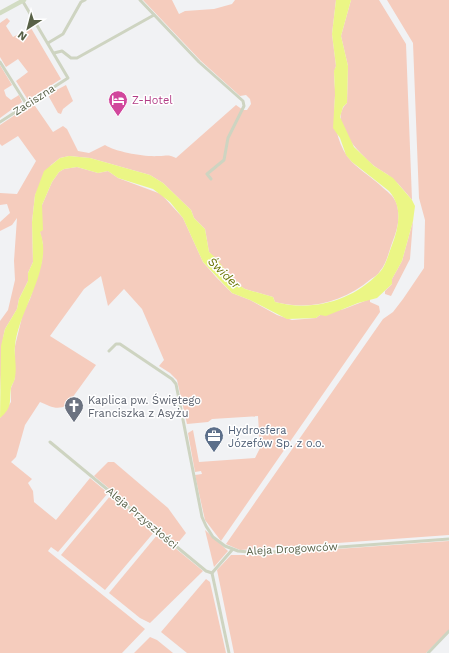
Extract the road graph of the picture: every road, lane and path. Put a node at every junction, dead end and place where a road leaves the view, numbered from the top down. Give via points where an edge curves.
1 (22, 0) edge
2 (85, 0) edge
3 (140, 0) edge
4 (0, 13) edge
5 (154, 16) junction
6 (49, 42) junction
7 (55, 53) junction
8 (0, 62) edge
9 (28, 105) junction
10 (0, 122) edge
11 (211, 179) dead end
12 (109, 351) dead end
13 (50, 442) dead end
14 (449, 539) edge
15 (232, 550) junction
16 (212, 572) junction
17 (449, 631) edge
18 (229, 653) edge
19 (428, 653) edge

1 - 4 street
1 - 6 street
2 - 6 street via 81,2 63,34
3 - 5 street
5 - 7 street via 76,58 71,58 62,51
5 - 11 street via 199,62 243,101 244,106 228,138 224,160 207,174
6 - 7 street
7 - 9 street, Zaciszna via 68,78
8 - 9 street
9 - 10 street, Zaciszna
12 - 15 street, Aleja Drogowców via 116,344 120,344 176,384 202,517 213,537
13 - 16 street, Aleja Przyszłości via 176,547 206,571
14 - 15 street, Aleja Drogowców via 258,553
15 - 16 street
16 - 18 street
17 - 19 street

